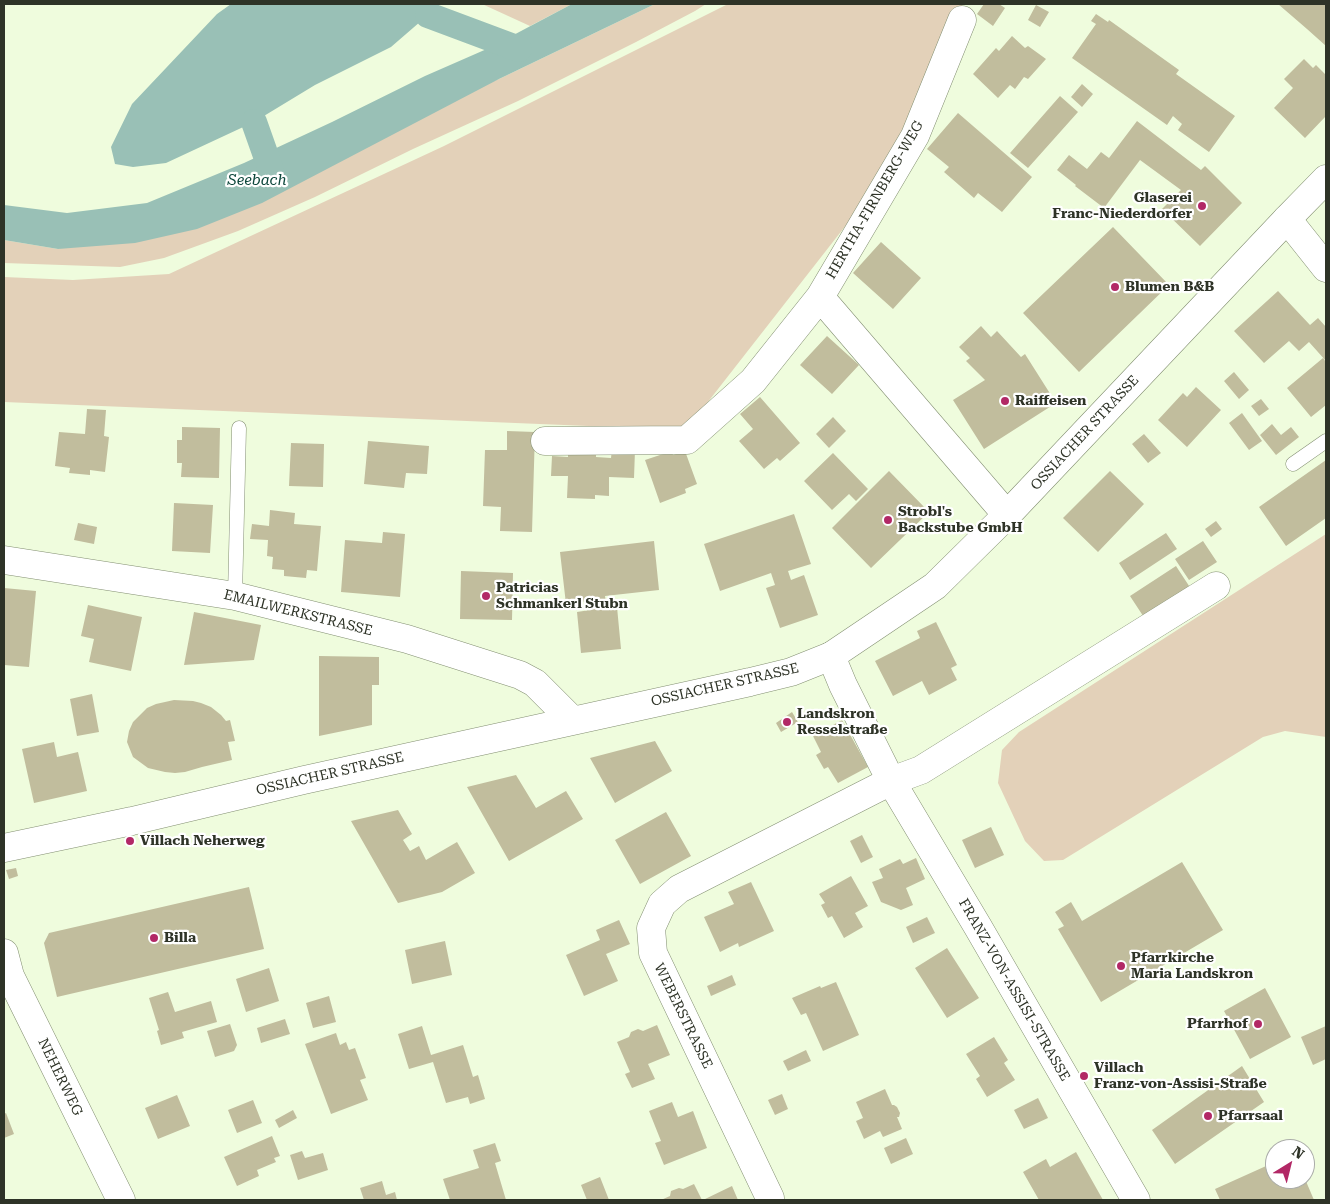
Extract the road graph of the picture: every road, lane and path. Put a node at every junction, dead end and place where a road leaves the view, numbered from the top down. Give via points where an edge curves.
1 (962, 20) dead end
2 (1326, 180) edge
3 (1287, 219) junction
4 (1326, 268) edge
5 (820, 297) junction
6 (238, 428) dead end
7 (546, 441) dead end
8 (1326, 441) edge
9 (1293, 464) dead end
10 (1007, 515) junction
11 (4, 560) edge
12 (1216, 586) dead end
13 (235, 596) junction
14 (831, 656) junction
15 (572, 720) junction
16 (891, 781) junction
17 (4, 848) edge
18 (4, 953) edge
19 (770, 1198) dead end
20 (121, 1200) edge
21 (1136, 1200) edge

1 - 5 street, HERTHA-FIRNBERG-WEG via 915,136
2 - 3 street, OSSIACHER STRASSE
3 - 4 street
3 - 10 street, OSSIACHER STRASSE
5 - 7 street, HERTHA-FIRNBERG-WEG via 753,381 687,440
5 - 10 street
6 - 13 lane
8 - 9 lane
10 - 14 street, OSSIACHER STRASSE via 935,586
11 - 13 street, EMAILWERKSTRASSE
12 - 16 street via 921,770
13 - 15 street, EMAILWERKSTRASSE via 407,639 520,675 535,683
14 - 15 street, OSSIACHER STRASSE via 783,674
14 - 16 street, FRANZ-VON-ASSISI-STRASSE
15 - 17 street, OSSIACHER STRASSE
16 - 19 street, WEBERSTRASSE via 679,889 662,904 651,928 653,953
16 - 21 street, FRANZ-VON-ASSISI-STRASSE
18 - 20 street, NEHERWEG via 10,976

